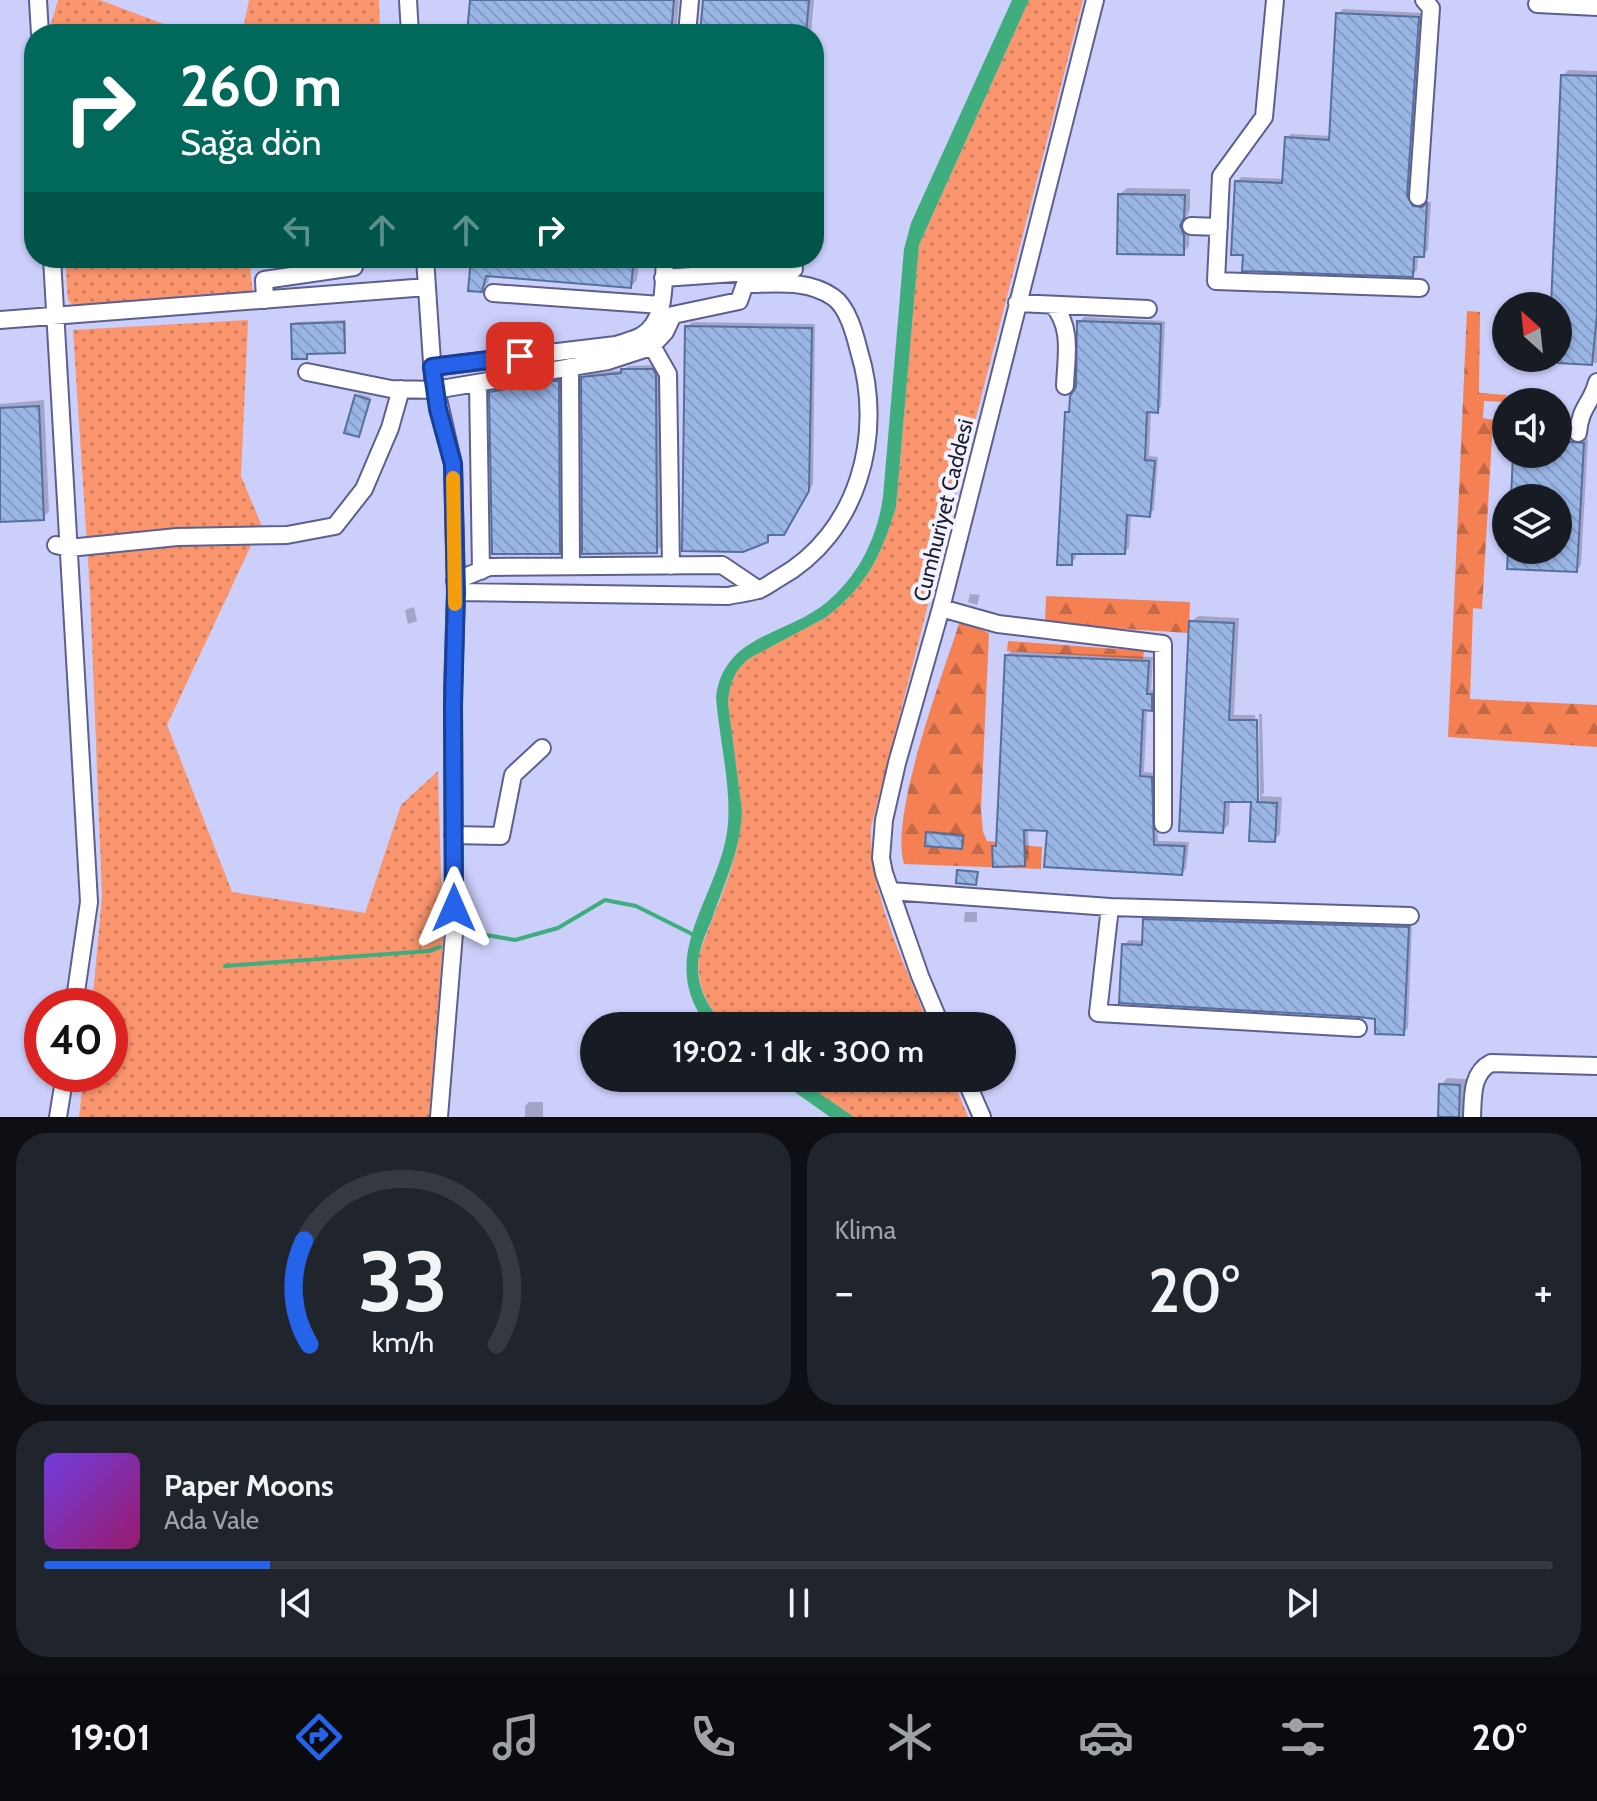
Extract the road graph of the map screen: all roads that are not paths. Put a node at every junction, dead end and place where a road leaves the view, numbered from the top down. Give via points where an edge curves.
1 (38, 0) edge
2 (408, 0) edge
3 (690, 0) edge
4 (1095, 0) edge
5 (1275, 0) edge
6 (1424, 0) edge
7 (1537, 4) dead end
8 (1597, 7) edge
9 (39, 24) edge
10 (409, 24) edge
11 (688, 24) edge
12 (1418, 197) dead end
13 (1191, 226) dead end
14 (1219, 227) junction
15 (52, 268) edge
16 (327, 268) edge
17 (354, 268) edge
18 (426, 268) edge
19 (664, 268) edge
20 (794, 269) dead end
21 (663, 278) junction
22 (427, 287) junction
23 (1420, 288) dead end
24 (356, 293) junction
25 (493, 293) dead end
26 (265, 300) junction
27 (1017, 303) junction
28 (661, 305) junction
29 (1053, 305) junction
30 (1148, 309) dead end
31 (54, 317) junction
32 (0, 320) edge
33 (652, 346) junction
34 (432, 367) junction
35 (570, 367) junction
36 (307, 372) dead end
37 (1597, 382) edge
38 (478, 383) junction
39 (1065, 386) dead end
40 (401, 389) junction
41 (435, 390) junction
42 (1578, 433) dead end
43 (63, 546) junction
44 (571, 566) junction
45 (671, 566) junction
46 (481, 571) junction
47 (456, 587) junction
48 (759, 590) junction
49 (941, 608) junction
50 (542, 748) dead end
51 (1163, 824) dead end
52 (453, 835) junction
53 (890, 891) junction
54 (1110, 907) junction
55 (1410, 916) dead end
56 (77, 988) edge
57 (936, 1012) edge
58 (1358, 1028) dead end
59 (1597, 1066) edge
60 (62, 1092) edge
61 (971, 1092) edge
62 (58, 1117) edge
63 (439, 1117) edge
64 (982, 1117) edge
65 (1472, 1117) edge

1 - 9 street
2 - 10 street
3 - 11 street
4 - 27 street, Cumhuriyet Caddesi
5 - 14 street via 1264,117 1221,176
6 - 12 street via 1431,8
7 - 8 street
13 - 14 street
14 - 23 street via 1216,281
15 - 31 street
16 - 26 street via 264,280
17 - 24 street
18 - 22 street
19 - 21 street
20 - 21 street
21 - 28 street
22 - 24 street
22 - 34 street
24 - 26 street
25 - 28 street
26 - 31 street
27 - 29 street
27 - 49 street, Cumhuriyet Caddesi
28 - 34 street via 643,335 616,345
29 - 30 street
29 - 39 street via 1067,333
31 - 32 street
31 - 43 street
33 - 35 street
33 - 45 street via 668,374
33 - 48 street via 673,315 739,301 745,284 801,283 835,298 846,315 867,378 862,469 833,533 811,557
34 - 41 street
35 - 38 street
35 - 44 street
36 - 40 street
37 - 42 street via 1581,410
38 - 41 street
38 - 46 street
40 - 41 street
40 - 43 street via 364,489 335,526 287,535
41 - 47 street via 453,464
43 - 56 street via 89,902
44 - 45 street
44 - 46 street
45 - 48 street via 722,565
46 - 47 street
47 - 48 street via 728,596
47 - 52 street
49 - 51 street via 998,624 1163,644
49 - 53 street, Cumhuriyet Caddesi via 884,820 881,858
50 - 52 street via 513,775 501,836
52 - 63 street via 454,933
53 - 54 street
53 - 57 street, Cumhuriyet Caddesi
54 - 55 street
54 - 58 street via 1098,1013
59 - 65 street via 1491,1063 1478,1075
60 - 62 street
61 - 64 street

